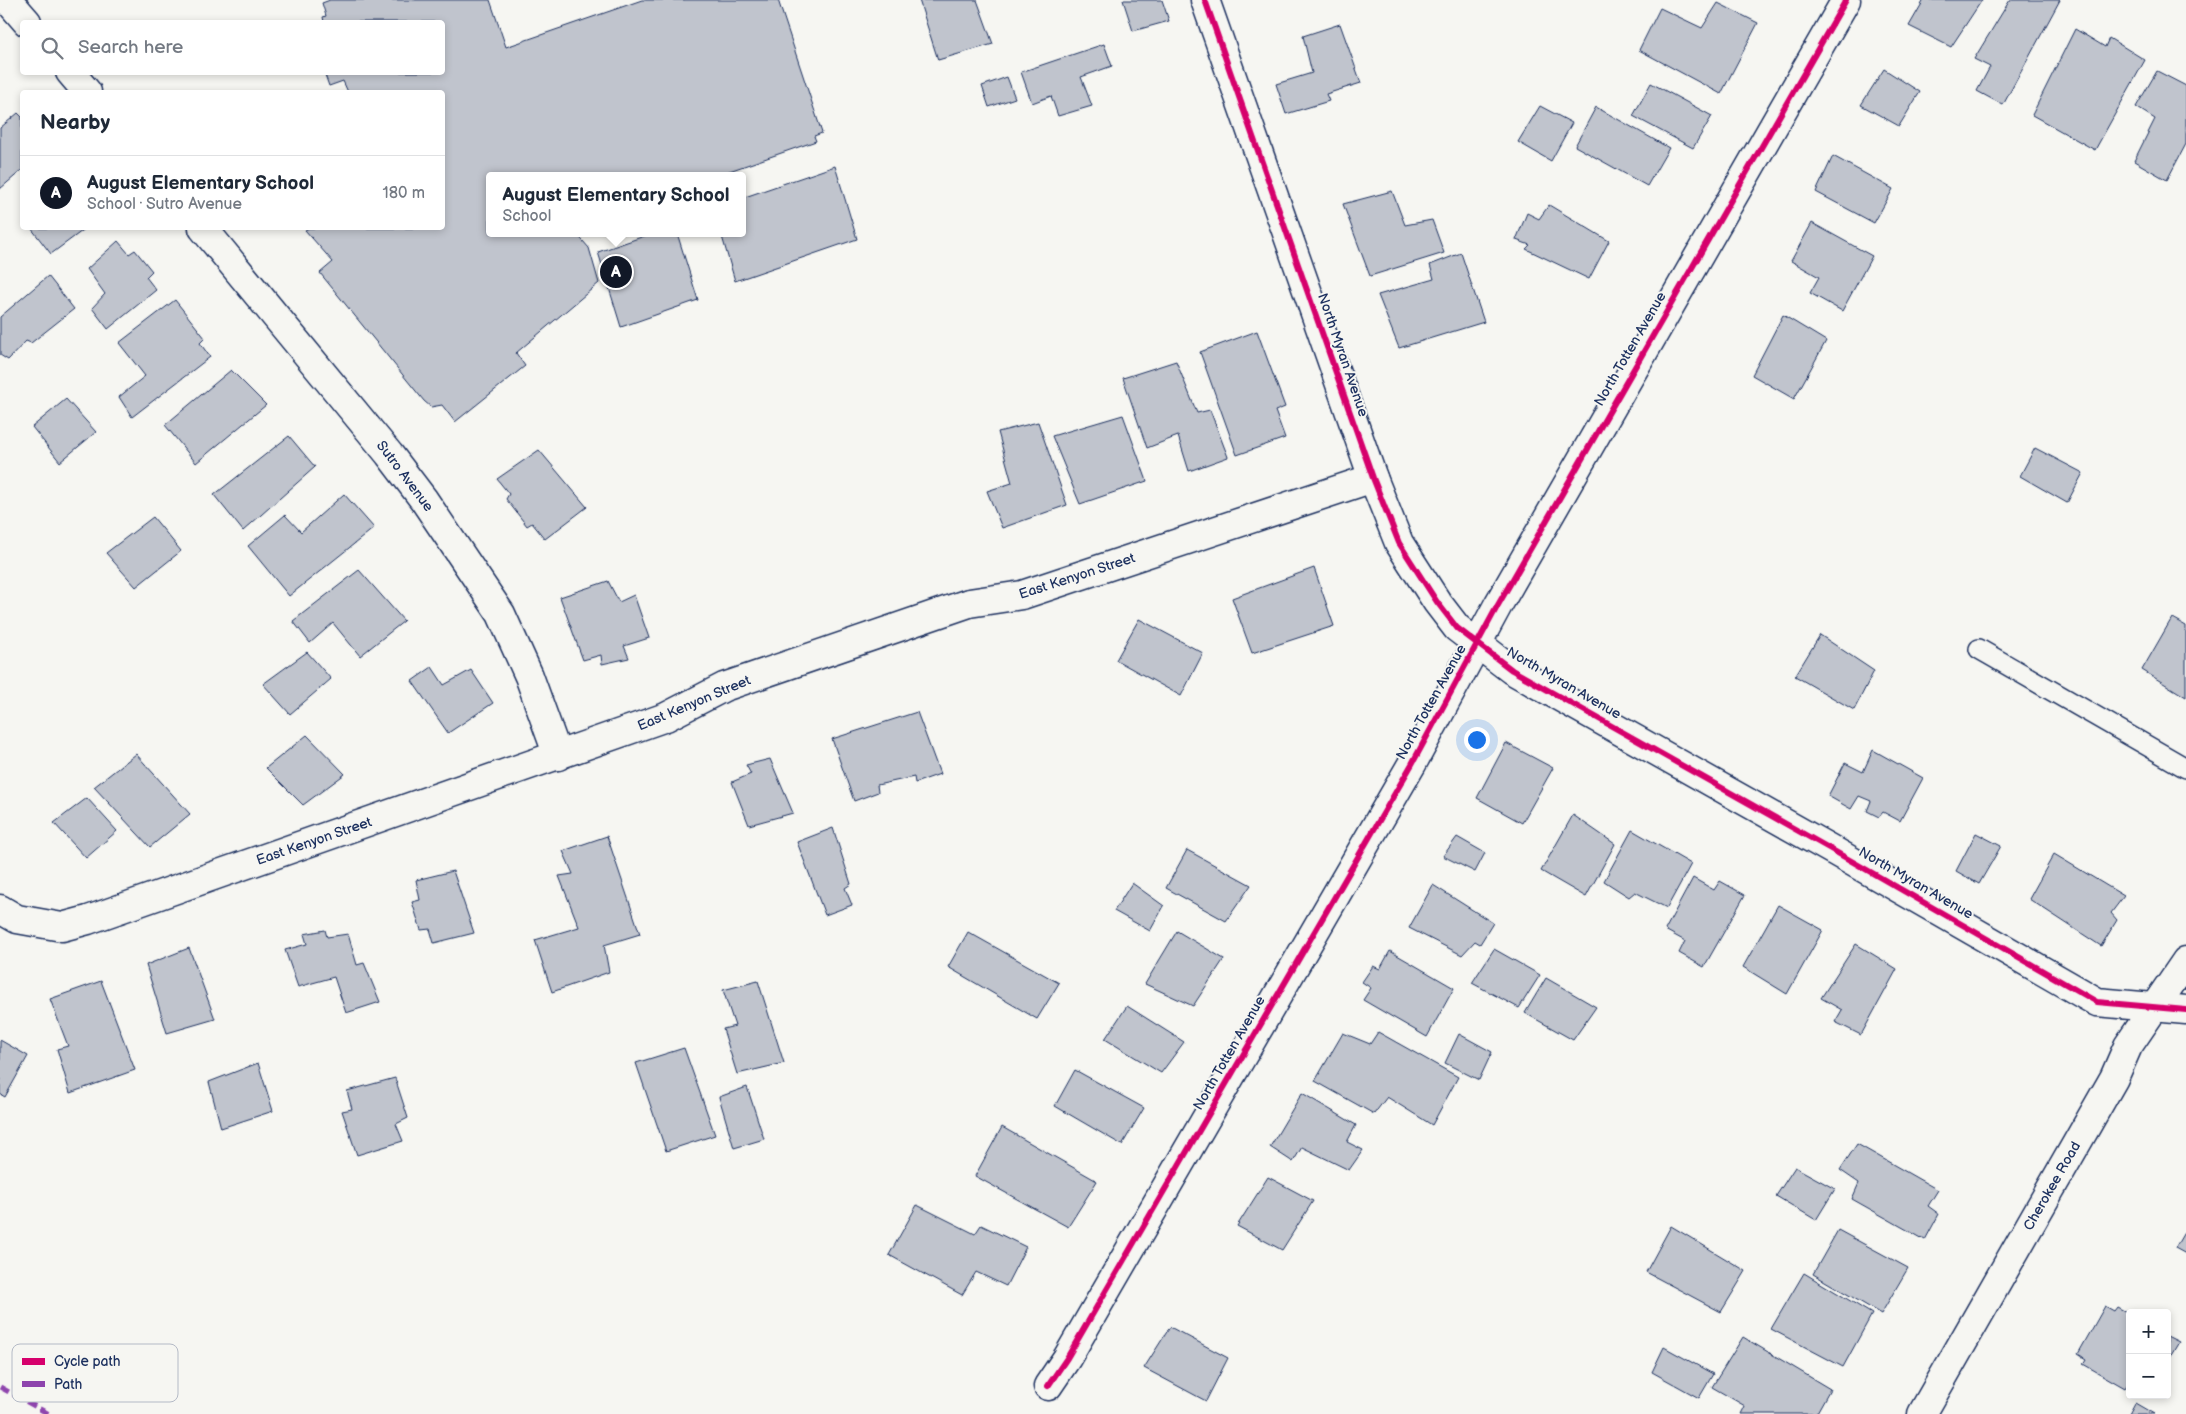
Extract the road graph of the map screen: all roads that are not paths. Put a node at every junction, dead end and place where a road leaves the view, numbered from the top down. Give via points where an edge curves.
1 (8, 0) edge
2 (1205, 0) edge
3 (1846, 0) edge
4 (25, 20) edge
5 (73, 75) edge
6 (85, 90) edge
7 (205, 230) edge
8 (1372, 478) junction
9 (1478, 644) junction
10 (1978, 649) dead end
11 (558, 756) junction
12 (2186, 768) edge
13 (9, 914) edge
14 (2186, 961) edge
15 (2156, 1008) junction
16 (2186, 1010) edge
17 (1048, 1386) dead end
18 (1922, 1414) edge

1 - 4 street
2 - 8 street, North Myran Avenue
3 - 9 street, North Totten Avenue
5 - 6 street
7 - 11 street, Sutro Avenue via 389,454 496,606 529,676
8 - 9 street, North Myran Avenue via 1404,550 1437,602 1457,628
8 - 11 street, East Kenyon Street via 1022,595 969,603 724,687 666,717
9 - 15 street, North Myran Avenue via 1512,670 2097,1002
9 - 17 street, North Totten Avenue via 1412,764
10 - 12 lane
11 - 13 street, East Kenyon Street via 88,920 62,927
14 - 15 street, Cherokee Road
15 - 16 street, North Myran Avenue
15 - 18 street, Cherokee Road via 2128,1046 2114,1078

